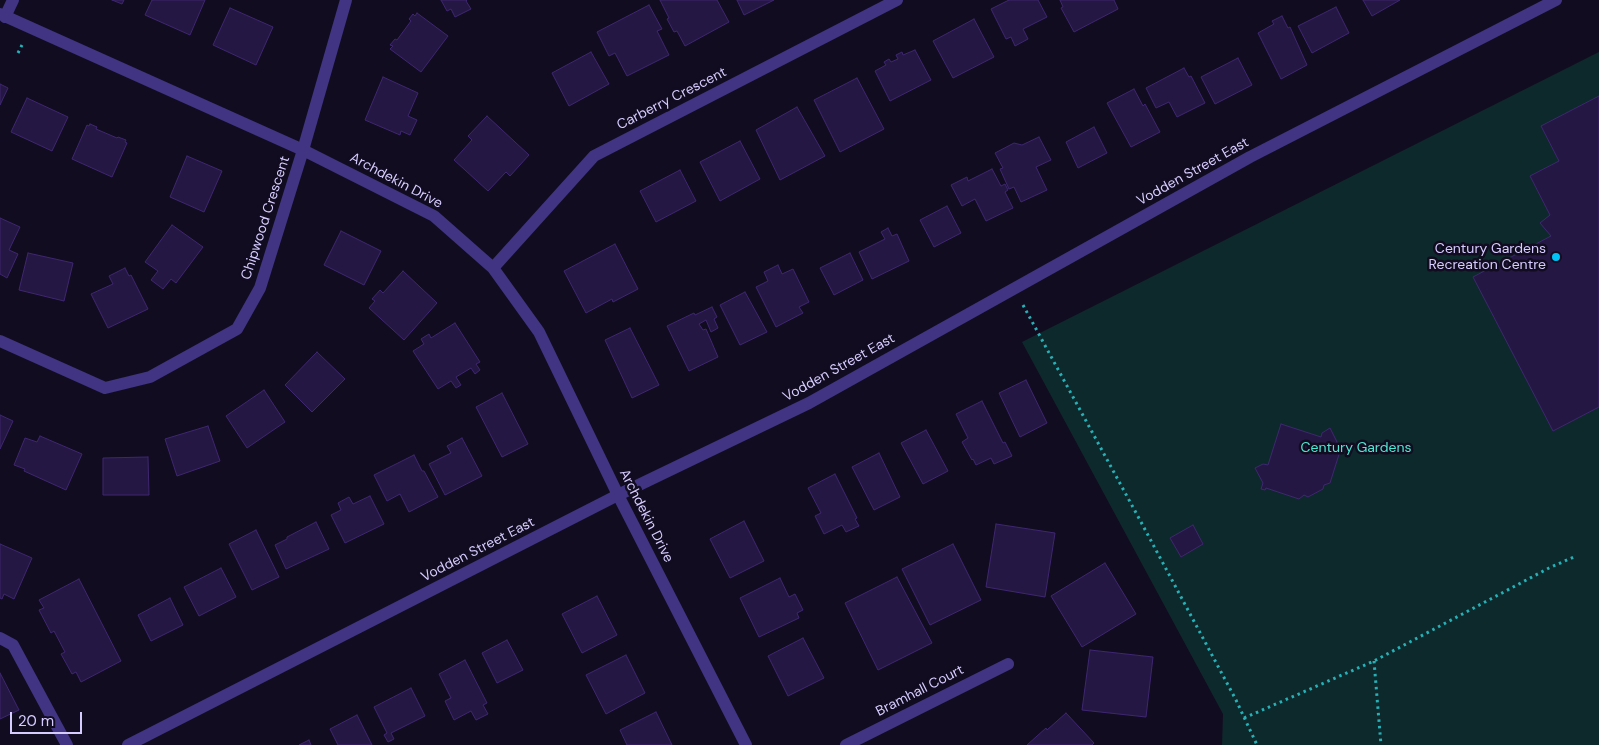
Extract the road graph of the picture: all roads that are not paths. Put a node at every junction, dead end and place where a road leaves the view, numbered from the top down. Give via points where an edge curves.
1 (12, 0) edge
2 (346, 0) edge
3 (897, 0) edge
4 (1556, 0) edge
5 (3, 16) edge
6 (303, 150) junction
7 (493, 268) junction
8 (0, 341) edge
9 (618, 495) junction
10 (0, 638) edge
11 (1008, 664) dead end
12 (67, 745) edge
13 (128, 745) edge
14 (746, 745) edge
15 (846, 745) edge

1 - 5 street
2 - 6 street
3 - 7 street, Carberry Crescent via 594,156
4 - 9 street, Vodden Street East via 1250,157 809,403
5 - 6 street, Archdekin Drive
6 - 7 street, Archdekin Drive via 434,216
6 - 8 street, Chipwood Crescent via 260,288 237,329 150,378 105,388
7 - 9 street, Archdekin Drive via 539,332
9 - 13 street, Vodden Street East
9 - 14 street, Archdekin Drive
10 - 12 street via 13,645
11 - 15 street, Bramhall Court

